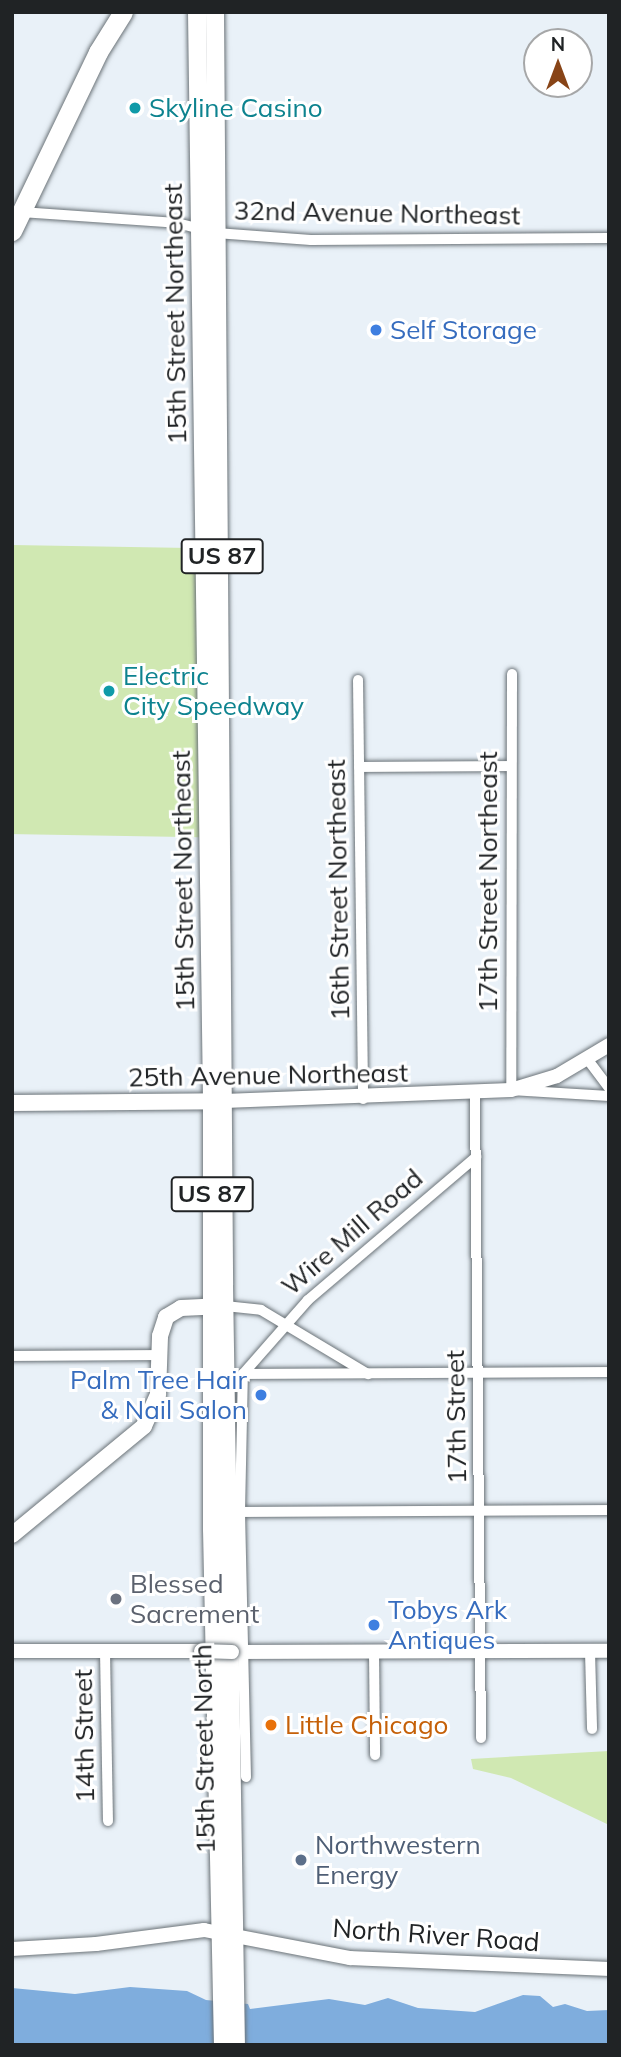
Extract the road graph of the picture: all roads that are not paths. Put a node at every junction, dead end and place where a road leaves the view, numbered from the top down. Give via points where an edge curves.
1 (123, 12) edge
2 (197, 12) edge
3 (215, 12) edge
4 (21, 212) junction
5 (12, 231) edge
6 (208, 231) junction
7 (609, 238) edge
8 (512, 674) dead end
9 (358, 680) dead end
10 (511, 766) junction
11 (359, 767) junction
12 (609, 1045) edge
13 (588, 1060) junction
14 (518, 1088) junction
15 (609, 1088) edge
16 (475, 1094) junction
17 (609, 1096) edge
18 (363, 1099) junction
19 (218, 1101) junction
20 (12, 1103) edge
21 (476, 1157) junction
22 (218, 1286) joint
23 (218, 1306) junction
24 (287, 1323) junction
25 (160, 1355) junction
26 (12, 1356) edge
27 (609, 1372) edge
28 (477, 1373) junction
29 (243, 1374) junction
30 (371, 1376) junction
31 (609, 1510) edge
32 (480, 1511) junction
33 (240, 1512) junction
34 (12, 1535) edge
35 (12, 1651) edge
36 (105, 1651) junction
37 (374, 1651) junction
38 (481, 1651) junction
39 (590, 1651) junction
40 (609, 1651) edge
41 (236, 1652) junction
42 (592, 1730) dead end
43 (481, 1738) dead end
44 (374, 1755) dead end
45 (246, 1777) dead end
46 (108, 1821) dead end
47 (227, 1932) junction
48 (12, 1949) edge
49 (228, 1962) junction
50 (609, 1969) edge
51 (223, 2045) edge
52 (236, 2045) edge

1 - 4 highway via 98,52
2 - 6 main road, 15th Street Northeast / US 87
3 - 6 main road, 15th Street Northeast / US 87
4 - 5 highway
4 - 6 street, 32nd Avenue Northeast via 177,223
6 - 7 street, 32nd Avenue Northeast via 311,240
6 - 19 main road, 15th Street Northeast / US 87
8 - 10 street, 17th Street Northeast
9 - 11 street, 16th Street Northeast
10 - 11 street
10 - 14 street, 17th Street Northeast
11 - 18 street, 16th Street Northeast
12 - 13 street
13 - 14 street
13 - 15 street
14 - 16 street, 25th Avenue Northeast
14 - 17 street
16 - 18 street, 25th Avenue Northeast
16 - 21 street, 17th Street
18 - 19 street, 25th Avenue Northeast
19 - 20 main road, 25th Avenue Northeast
19 - 22 main road, 15th Street Northeast / US 87
21 - 24 street, Wire Mill Road
21 - 28 street, 17th Street
22 - 23 main road, 15th Street North / US 87
23 - 24 street, Wire Mill Road via 261,1310
23 - 25 main road, Wire Mill Road via 181,1308 166,1317
23 - 47 main road, 15th Street North / US 87
24 - 29 street
24 - 30 street
25 - 26 street
25 - 34 main road, Wire Mill Road via 158,1394 144,1426
27 - 28 street
28 - 30 street
28 - 32 street, 17th Street
29 - 30 street
29 - 33 street, 15th Street North
31 - 32 street
32 - 33 street
32 - 38 street, 17th Street
33 - 41 street, 15th Street North
35 - 36 street
36 - 41 street, bridge
36 - 46 street, 14th Street
37 - 38 street
37 - 41 street
37 - 44 street
38 - 39 street
38 - 43 street, 17th Street
39 - 40 street
39 - 42 street
41 - 45 street, 15th Street North
47 - 48 street, North River Road
47 - 49 main road, 15th Street North / US 87
47 - 50 street, North River Road via 350,1958
49 - 51 main road, 15th Street North / US 87
49 - 52 main road, 15th Street North / US 87

